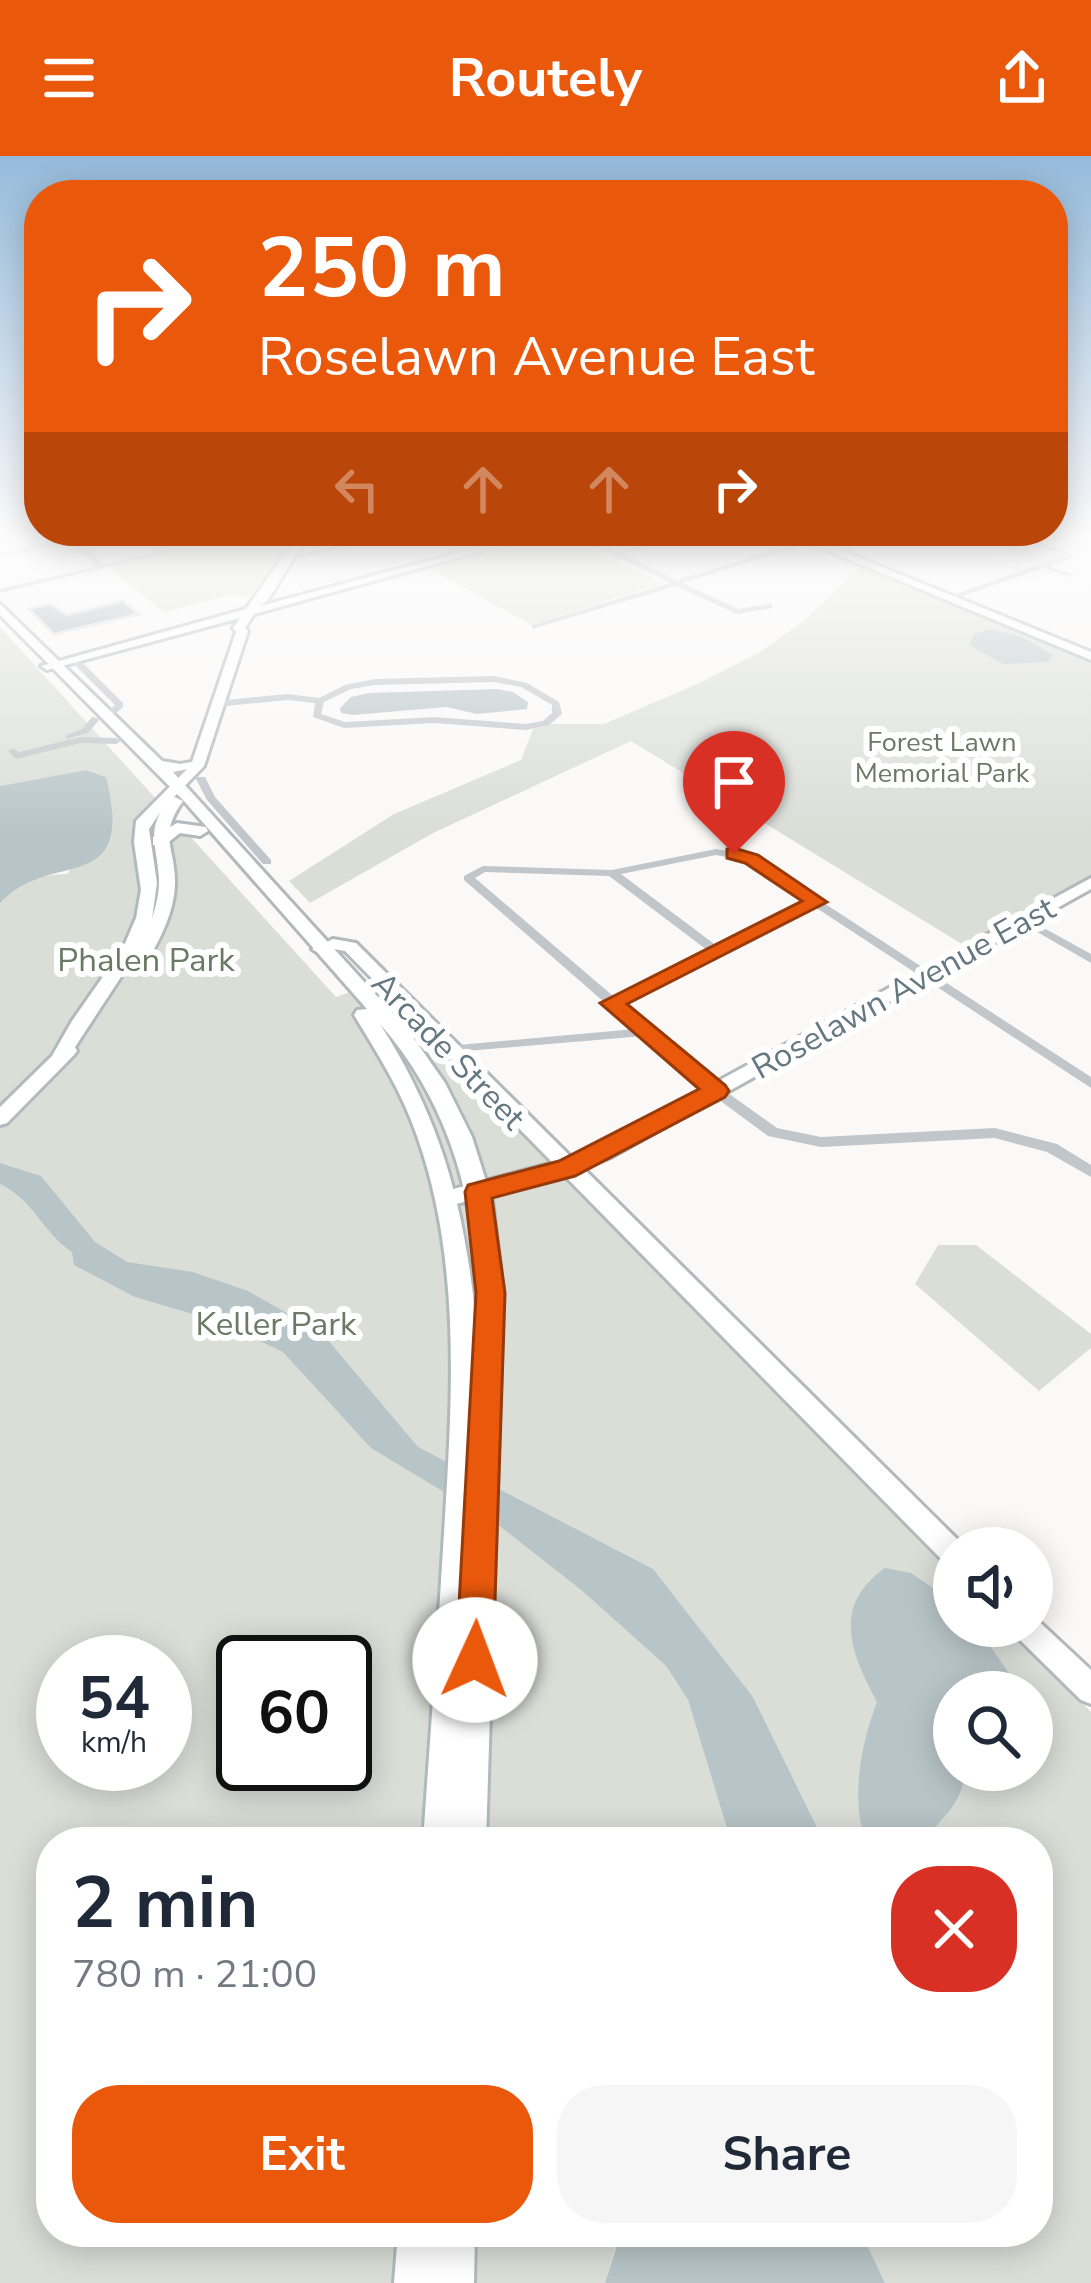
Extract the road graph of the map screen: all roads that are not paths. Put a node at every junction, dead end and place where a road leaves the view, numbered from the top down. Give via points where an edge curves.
1 (18, 634) edge
2 (29, 634) edge
3 (166, 634) edge
4 (242, 634) edge
5 (1038, 634) edge
6 (1091, 656) edge
7 (60, 663) junction
8 (320, 701) junction
9 (216, 707) junction
10 (102, 717) junction
11 (68, 740) junction
12 (116, 741) junction
13 (6, 752) edge
14 (157, 765) junction
15 (199, 771) junction
16 (176, 794) junction
17 (200, 831) junction
18 (158, 841) junction
19 (613, 873) junction
20 (263, 881) junction
21 (1091, 883) edge
22 (817, 902) junction
23 (1024, 920) junction
24 (315, 951) junction
25 (716, 951) junction
26 (1091, 959) edge
27 (926, 975) junction
28 (611, 1003) junction
29 (646, 1032) junction
30 (448, 1050) junction
31 (60, 1058) junction
32 (1091, 1083) edge
33 (716, 1091) junction
34 (0, 1118) edge
35 (566, 1169) junction
36 (1091, 1172) edge
37 (478, 1192) junction
38 (449, 1198) junction
39 (474, 1431) junction
40 (933, 1533) edge
41 (468, 1561) junction
42 (1047, 1647) edge
43 (1091, 1690) edge
44 (442, 1827) edge
45 (468, 1827) edge
46 (418, 2247) edge
47 (453, 2247) edge
48 (416, 2283) edge
49 (452, 2283) edge

1 - 7 main road, Arcade Street
2 - 7 main road, Arcade Street
3 - 7 street
4 - 9 street
5 - 6 street
7 - 10 main road, Arcade Street
8 - 8 street via 316,715 344,725 434,720 526,728 557,714 550,700 494,679 375,682
8 - 9 street
9 - 15 street
10 - 11 street
10 - 12 main road, Arcade Street
10 - 14 main road, Arcade Street
11 - 12 street
11 - 13 street
12 - 16 main road, Arcade Street
14 - 15 main road
14 - 16 main road, Arcade Street
15 - 16 street
15 - 20 street
16 - 17 main road, Arcade Street
16 - 18 street
16 - 20 main road, Arcade Street
16 - 31 street via 140,832 149,876 139,934
17 - 18 main road via 177,828
17 - 20 main road, Arcade Street
18 - 31 street via 167,879 154,932 109,1006
19 - 22 street via 727,852 752,859
19 - 25 street
19 - 28 street via 483,868 468,878
20 - 24 main road, Arcade Street
21 - 23 street, Roselawn Avenue East
22 - 25 street
22 - 27 street
23 - 26 street
23 - 27 street, Roselawn Avenue East
24 - 30 street, Arcade Street via 350,947
24 - 37 main road via 401,1035 434,1083
24 - 38 main road via 394,1059
25 - 28 street
27 - 32 street
27 - 33 street, Roselawn Avenue East
28 - 29 street
29 - 30 street
29 - 33 street
30 - 35 street, Arcade Street
31 - 34 street
33 - 35 street, Roselawn Avenue East
33 - 36 street via 762,1127 797,1140 995,1133 1052,1148
35 - 37 street, Roselawn Avenue East
35 - 40 street, Arcade Street
37 - 38 street, Roselawn Avenue East
37 - 39 main road via 490,1293
38 - 39 main road
39 - 41 main road
41 - 44 main road
41 - 45 main road
42 - 43 street
46 - 48 main road
47 - 49 main road

